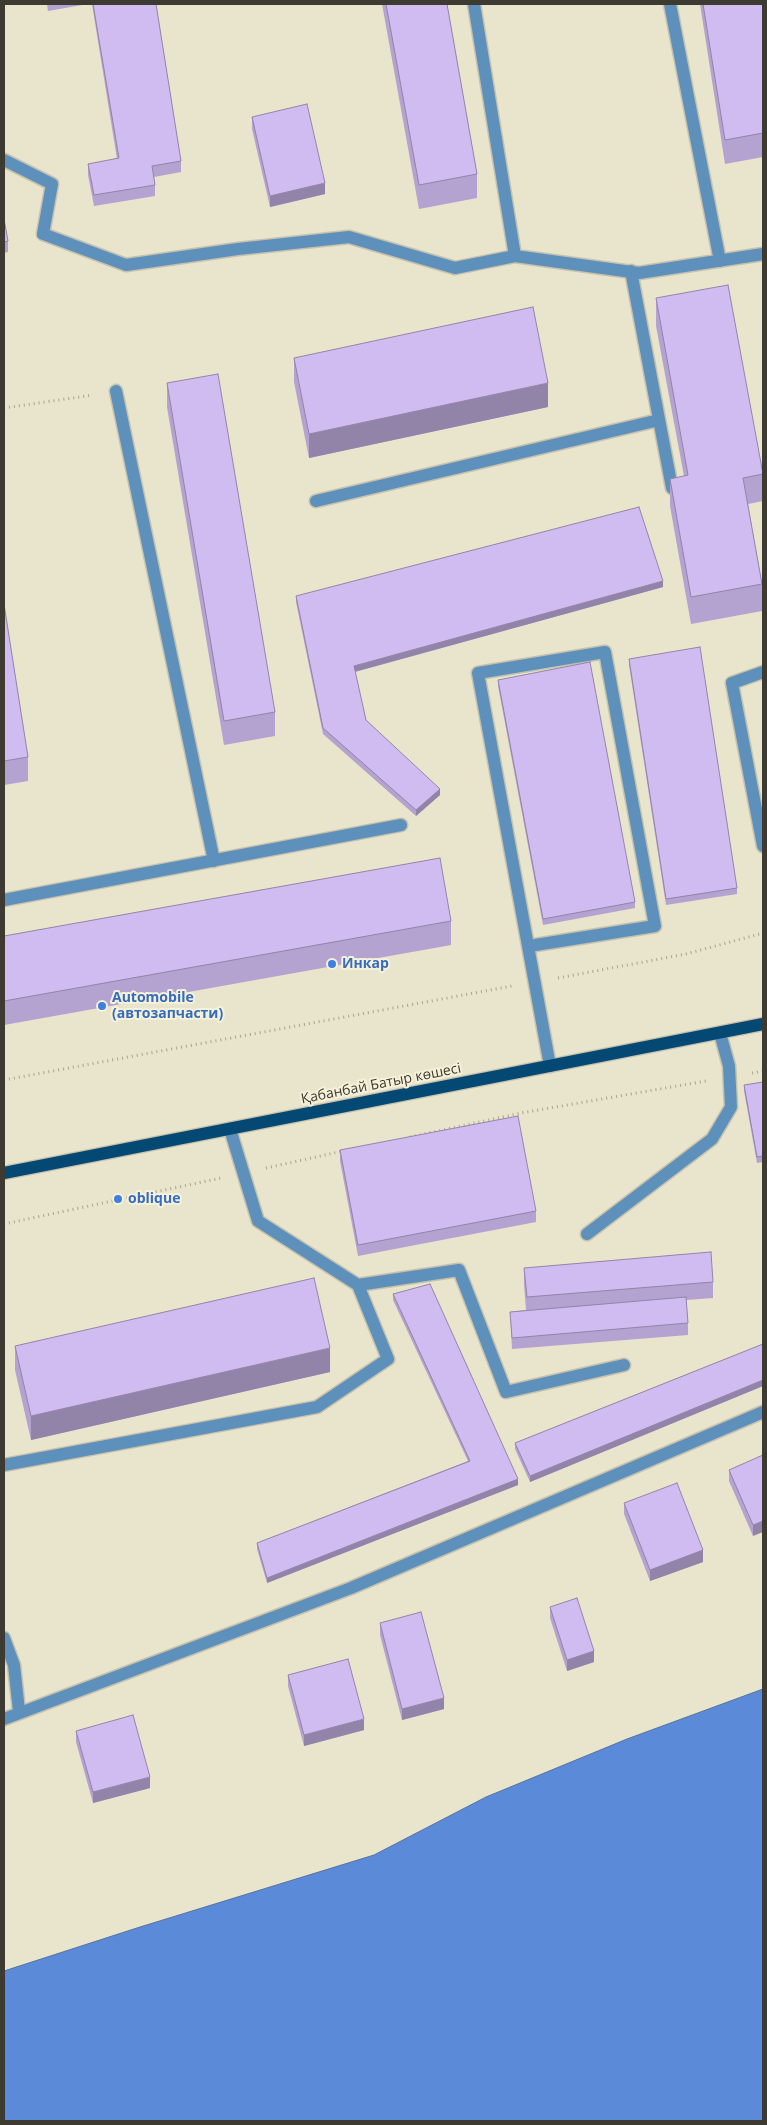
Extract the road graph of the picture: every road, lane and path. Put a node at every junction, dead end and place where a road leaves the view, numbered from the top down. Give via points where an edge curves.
1 (474, 4) edge
2 (670, 4) edge
3 (4, 160) edge
4 (763, 254) edge
5 (515, 256) junction
6 (720, 261) junction
7 (631, 271) junction
8 (116, 391) joint
9 (4, 408) edge
10 (659, 420) junction
11 (672, 488) edge
12 (316, 501) dead end
13 (763, 672) edge
14 (400, 825) dead end
15 (763, 846) edge
16 (214, 861) junction
17 (4, 900) edge
18 (763, 933) edge
19 (528, 946) junction
20 (535, 982) junction
21 (763, 1024) edge
22 (720, 1033) junction
23 (550, 1066) junction
24 (763, 1071) edge
25 (730, 1076) junction
26 (4, 1080) edge
27 (230, 1129) junction
28 (400, 1139) edge
29 (345, 1151) edge
30 (4, 1173) edge
31 (244, 1173) junction
32 (4, 1224) edge
33 (587, 1234) dead end
34 (358, 1285) junction
35 (624, 1365) dead end
36 (763, 1412) edge
37 (4, 1465) edge
38 (4, 1638) edge
39 (19, 1711) junction
40 (4, 1719) edge

1 - 5 lane
2 - 6 lane
3 - 5 lane via 52,184 43,234 126,265 349,237 455,268
4 - 6 lane
5 - 7 lane
6 - 7 lane via 640,273
7 - 10 lane
8 - 9 path
8 - 16 lane
10 - 11 lane
10 - 12 lane
13 - 15 lane via 732,683
14 - 16 lane
16 - 17 lane
18 - 20 path via 686,954
19 - 19 lane via 478,673 605,652 655,926
19 - 20 lane
20 - 23 lane
20 - 26 path
21 - 22 main road, Қабанбай Батыр көшесі
22 - 23 main road, Қабанбай Батыр көшесі
22 - 25 lane
23 - 27 main road, Қабанбай Батыр көшесі
24 - 25 path
25 - 28 path via 522,1113
25 - 33 lane via 731,1107 712,1139
27 - 30 main road, Қабанбай Батыр көшесі
27 - 31 lane
29 - 31 path
31 - 32 path
31 - 34 lane via 258,1221
34 - 35 lane via 459,1270 506,1392
34 - 37 lane via 388,1359 317,1407
36 - 39 lane via 351,1588
38 - 39 lane via 14,1665
39 - 40 lane

